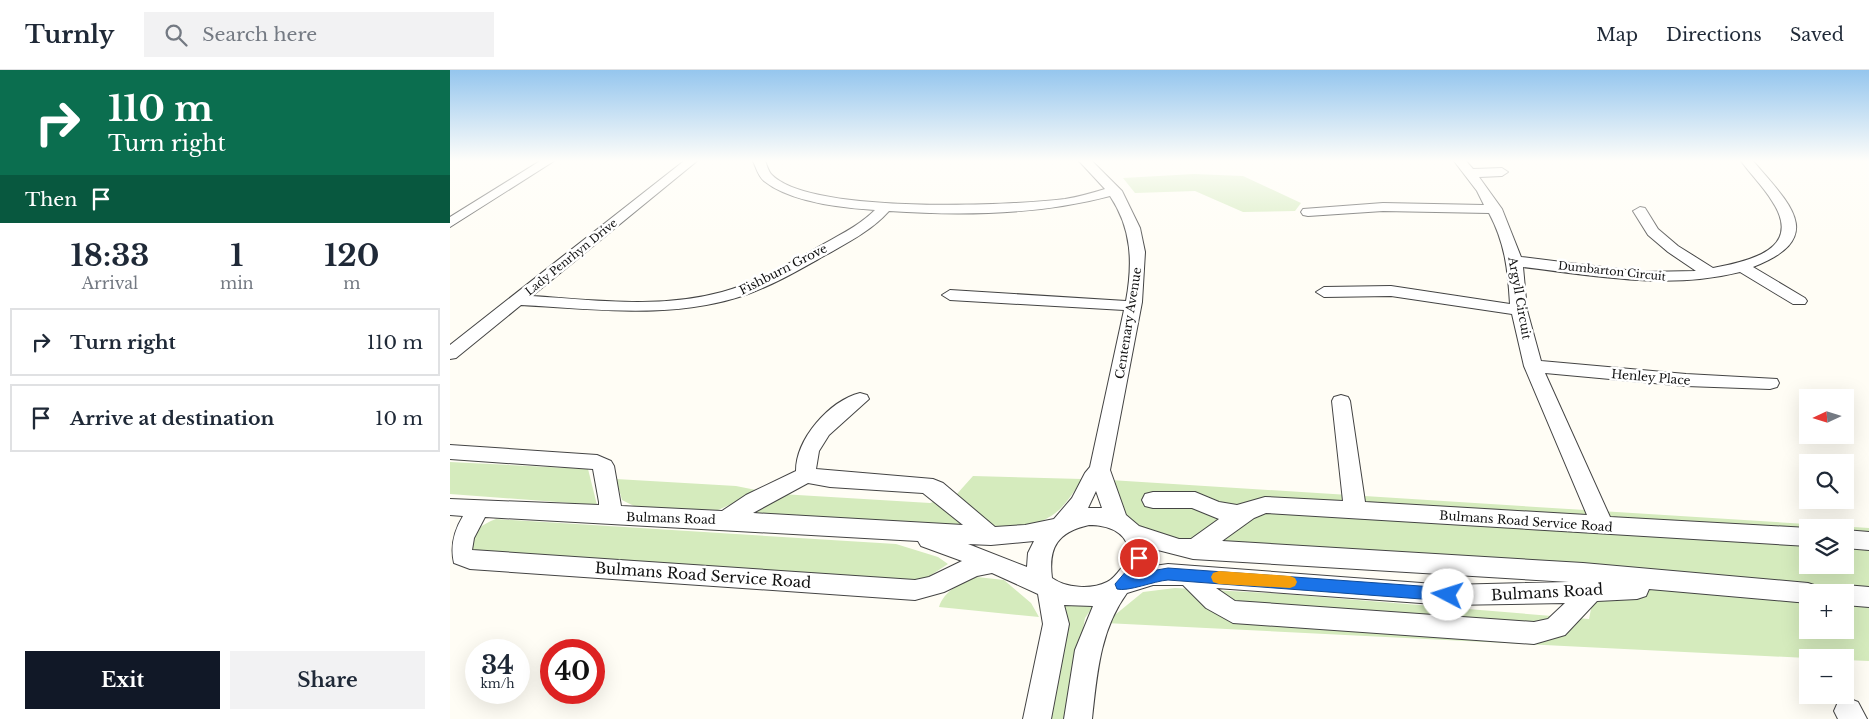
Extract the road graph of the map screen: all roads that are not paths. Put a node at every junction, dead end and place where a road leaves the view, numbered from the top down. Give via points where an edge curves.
1 (500, 191) edge
2 (654, 191) edge
3 (792, 191) edge
4 (1114, 191) edge
5 (1115, 191) edge
6 (1482, 191) edge
7 (1771, 191) edge
8 (886, 206) junction
9 (1494, 209) junction
10 (1640, 211) dead end
11 (1308, 212) dead end
12 (450, 223) edge
13 (1514, 261) junction
14 (1744, 268) junction
15 (1711, 274) junction
16 (1324, 292) dead end
17 (950, 295) dead end
18 (518, 300) junction
19 (1798, 301) dead end
20 (1133, 306) junction
21 (1520, 310) junction
22 (450, 354) edge
23 (1533, 366) junction
24 (1770, 383) dead end
25 (860, 399) dead end
26 (1342, 401) dead end
27 (450, 452) edge
28 (1100, 470) junction
29 (806, 475) junction
30 (1153, 500) dead end
31 (450, 507) edge
32 (478, 508) junction
33 (1355, 510) junction
34 (610, 515) junction
35 (726, 520) junction
36 (1218, 521) junction
37 (1060, 525) junction
38 (1124, 526) junction
39 (1603, 526) junction
40 (891, 531) junction
41 (991, 536) junction
42 (1799, 537) edge
43 (1854, 540) edge
44 (1869, 541) edge
45 (1193, 550) junction
46 (991, 564) junction
47 (1190, 576) junction
48 (1045, 586) junction
49 (1120, 586) junction
50 (1733, 588) junction
51 (1595, 589) junction
52 (1799, 592) edge
53 (1854, 596) edge
54 (1869, 597) edge
55 (1038, 719) edge
56 (1078, 719) edge

1 - 12 street
2 - 18 street, Lady Penrhyn Drive
3 - 8 street via 812,198
4 - 8 street via 1066,203 1015,208
5 - 20 street, Centenary Avenue via 1136,239 1138,265
6 - 9 street, Argyll Circuit
7 - 14 street, Dumbarton Circuit via 1785,212 1790,227 1787,241 1772,254
8 - 18 street, Fishburn Grove via 859,230 765,281 726,296 677,306
9 - 11 street via 1383,207
9 - 13 street, Argyll Circuit
10 - 15 street via 1652,232
13 - 15 street, Dumbarton Circuit via 1656,277
13 - 21 street, Argyll Circuit
14 - 15 street, Dumbarton Circuit
14 - 19 street
16 - 21 street via 1391,292
17 - 20 street
18 - 22 street, Lady Penrhyn Drive
20 - 28 street, Centenary Avenue
21 - 23 street, Argyll Circuit
23 - 24 street, Henley Place via 1686,380
23 - 39 street, Argyll Circuit
25 - 29 street via 826,425 805,461
26 - 33 street
27 - 34 street via 597,462 604,466
28 - 37 street, Centenary Avenue via 1092,478 1080,502
28 - 38 street, Centenary Avenue
29 - 35 street via 754,501
29 - 41 street via 925,485 935,489
30 - 36 street via 1195,500
31 - 32 street, Bulmans Road
32 - 34 street, Bulmans Road
32 - 46 street, Bulmans Road Service Road via 461,541 462,556 470,559 915,590 929,589 981,564
33 - 36 street, Bulmans Road Service Road via 1265,505
33 - 39 street, Bulmans Road Service Road
34 - 35 street, Bulmans Road
35 - 40 street, Bulmans Road
36 - 45 street, Bulmans Road Service Road
37 - 38 street via 1090,516
37 - 41 street, Bulmans Road via 1013,536
37 - 48 street via 1047,537 1041,550 1038,564
38 - 45 street, Bulmans Road via 1166,545
38 - 49 street via 1138,544 1139,558 1134,572
39 - 42 street, Bulmans Road Service Road
40 - 41 street, Bulmans Road
40 - 46 street, Bulmans Road via 946,545
43 - 44 street
45 - 50 street, Bulmans Road via 1583,573
46 - 48 street, Bulmans Road
47 - 49 street, Bulmans Road via 1153,575
47 - 51 street, Bulmans Road via 1448,595 1513,595
47 - 51 street via 1220,607 1233,612 1534,633 1558,629 1585,596
48 - 49 street via 1064,596 1082,597 1100,595
48 - 55 street via 1056,624
49 - 56 street via 1095,627
50 - 51 street, Bulmans Road
50 - 52 street, Bulmans Road
53 - 54 street

